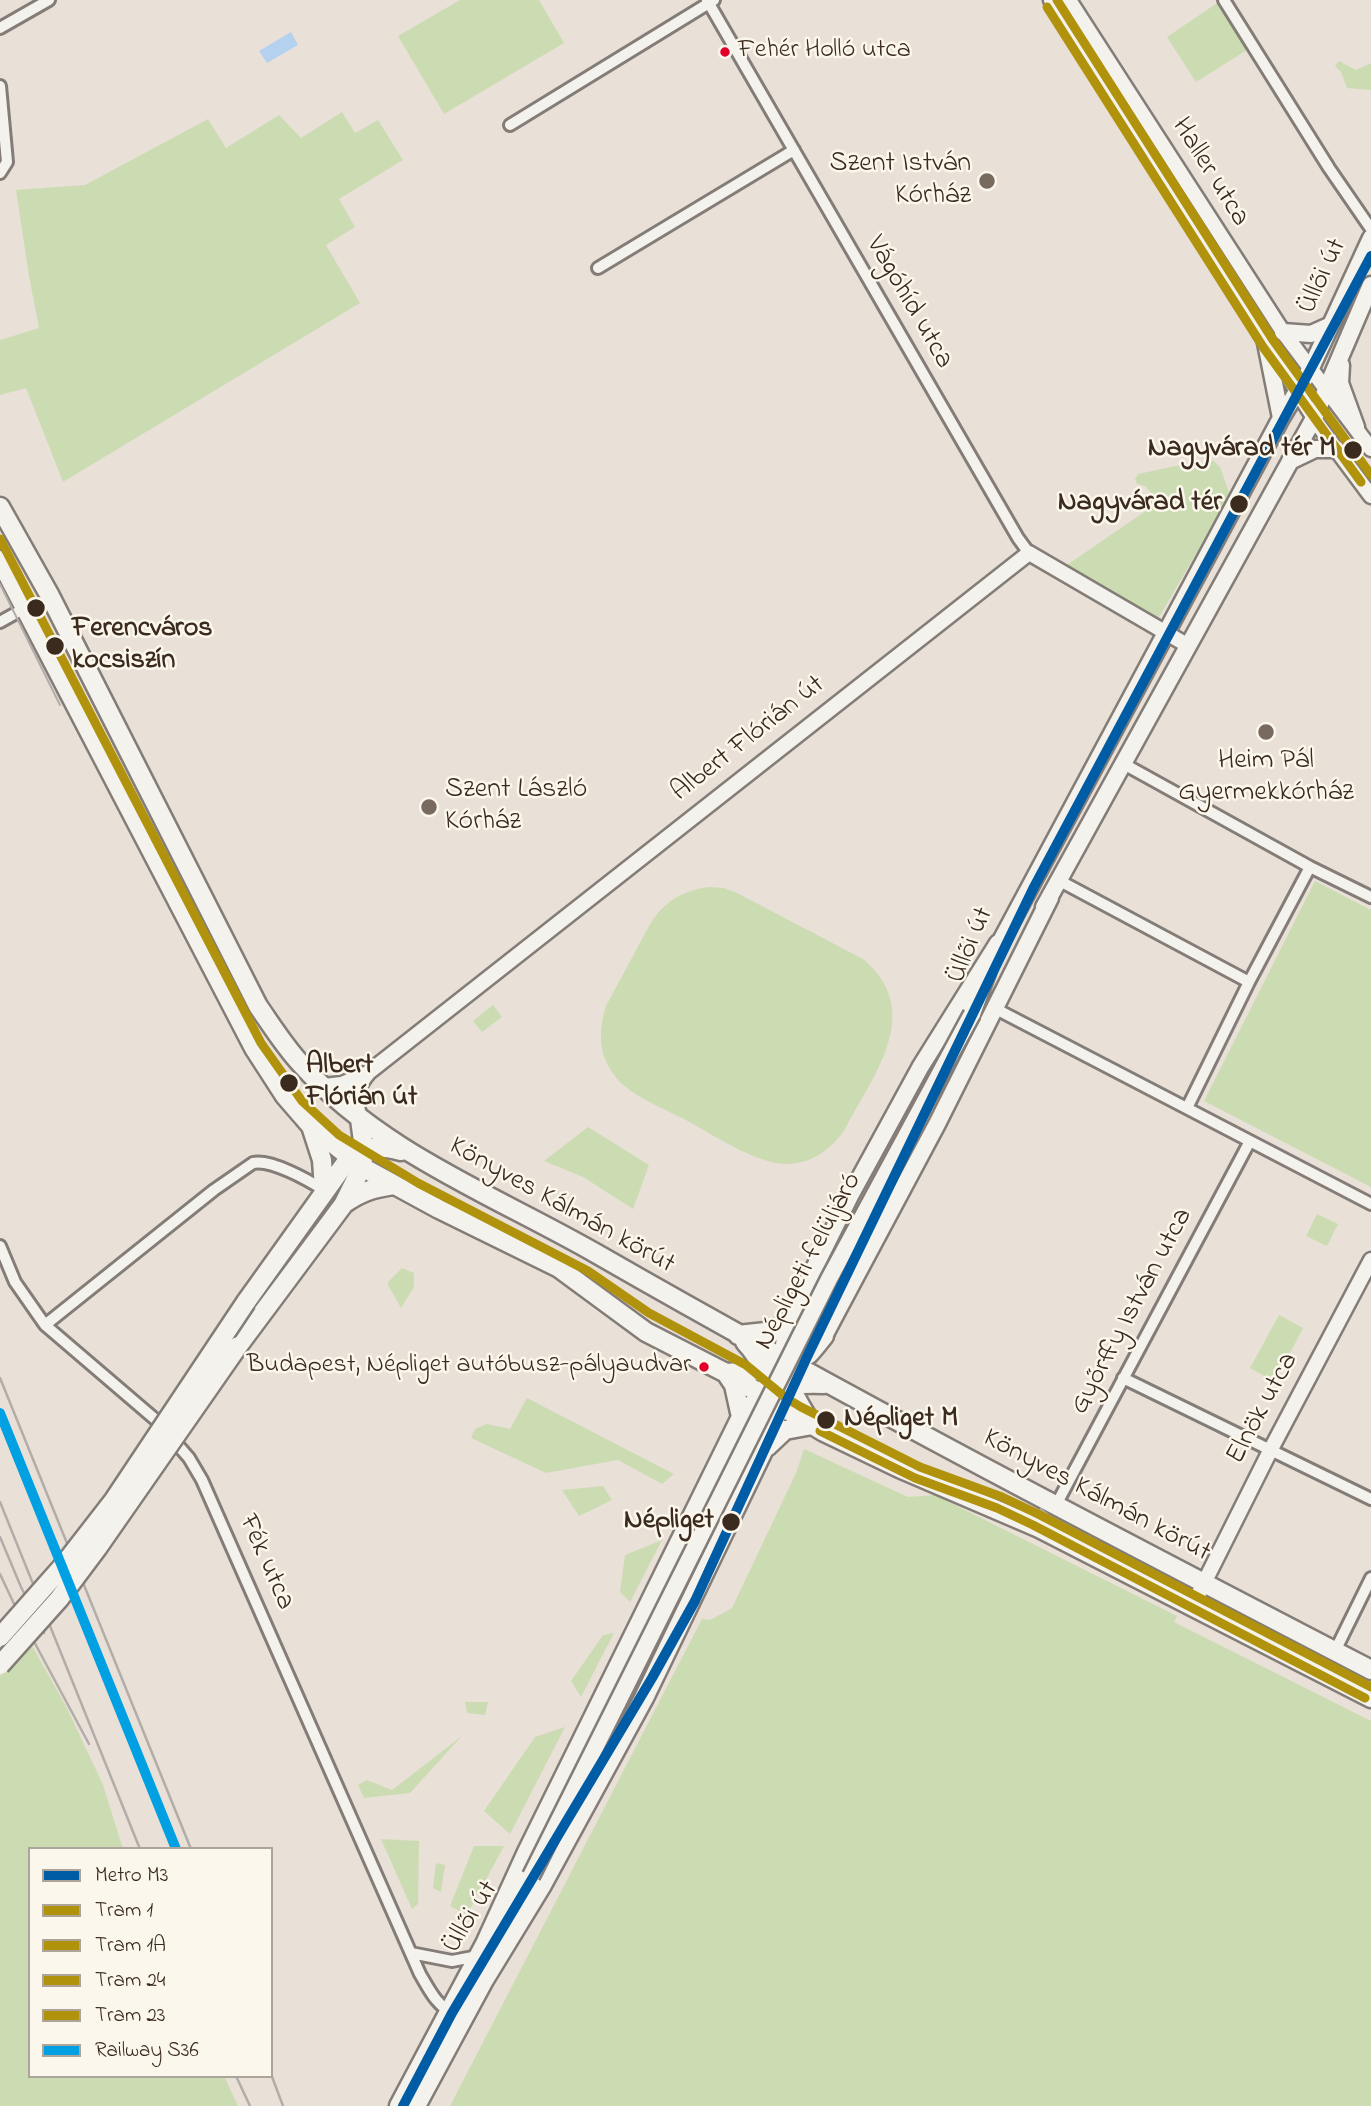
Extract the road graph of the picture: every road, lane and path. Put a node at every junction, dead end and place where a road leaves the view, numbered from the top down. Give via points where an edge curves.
1 (49, 0) edge
2 (1051, 0) edge
3 (1069, 0) edge
4 (1224, 0) edge
5 (710, 1) edge
6 (0, 28) edge
7 (0, 86) edge
8 (510, 125) dead end
9 (794, 150) junction
10 (0, 173) edge
11 (1371, 229) edge
12 (1371, 238) edge
13 (598, 268) dead end
14 (1371, 285) edge
15 (1331, 325) junction
16 (1283, 332) junction
17 (1266, 343) junction
18 (1341, 358) junction
19 (1311, 368) junction
20 (1298, 390) junction
21 (1327, 391) junction
22 (1282, 418) junction
23 (1314, 418) junction
24 (1356, 427) junction
25 (1336, 449) junction
26 (1371, 449) edge
27 (1290, 461) junction
28 (1371, 496) edge
29 (0, 507) edge
30 (1029, 553) junction
31 (0, 560) edge
32 (25, 608) junction
33 (0, 622) edge
34 (1166, 632) junction
35 (1187, 645) junction
36 (1122, 763) junction
37 (1310, 867) junction
38 (1060, 881) junction
39 (1371, 897) edge
40 (1049, 898) junction
41 (998, 943) junction
42 (1249, 982) junction
43 (996, 1009) junction
44 (972, 1014) junction
45 (369, 1072) junction
46 (324, 1086) junction
47 (1187, 1108) junction
48 (360, 1119) junction
49 (311, 1126) junction
50 (1250, 1141) junction
51 (408, 1152) junction
52 (358, 1158) junction
53 (394, 1185) junction
54 (324, 1189) junction
55 (1371, 1204) edge
56 (343, 1205) junction
57 (832, 1230) junction
58 (0, 1246) edge
59 (869, 1248) junction
60 (1371, 1259) edge
61 (254, 1306) junction
62 (790, 1318) junction
63 (45, 1325) junction
64 (738, 1335) junction
65 (824, 1336) junction
66 (785, 1362) junction
67 (765, 1369) junction
68 (726, 1373) junction
69 (1124, 1378) junction
70 (828, 1384) junction
71 (790, 1386) junction
72 (770, 1395) junction
73 (741, 1417) junction
74 (813, 1425) junction
75 (1271, 1449) junction
76 (763, 1451) junction
77 (717, 1464) junction
78 (749, 1481) junction
79 (703, 1496) junction
80 (1371, 1499) edge
81 (1056, 1505) junction
82 (734, 1515) junction
83 (1371, 1578) edge
84 (1203, 1583) junction
85 (1192, 1607) junction
86 (0, 1637) edge
87 (1335, 1651) junction
88 (0, 1665) edge
89 (1371, 1670) edge
90 (1371, 1698) edge
91 (531, 1875) junction
92 (481, 1950) junction
93 (411, 1953) junction
94 (484, 1980) junction
95 (455, 2010) junction
96 (399, 2106) edge
97 (416, 2106) edge

1 - 6 street
2 - 17 street, Haller utca
3 - 16 street, Haller utca
4 - 11 street
5 - 8 street
5 - 9 street, Vágóhíd utca
7 - 10 street via 7,162
9 - 13 street
9 - 30 street, Vágóhíd utca
12 - 15 main road, Üllői út
14 - 18 main road, Üllői út
15 - 16 main road via 1311,334
15 - 19 main road, Üllői út
16 - 19 street, Haller utca
17 - 20 street, Haller utca
17 - 22 main road
18 - 21 main road, Üllői út
18 - 24 main road via 1340,383
19 - 20 main road, Üllői út
19 - 21 street, Haller utca
20 - 22 main road, Üllői út
20 - 23 street, Haller utca
21 - 23 main road, Üllői út
21 - 24 street, Haller utca
22 - 34 main road, Üllői út
23 - 25 street, Haller utca
23 - 27 main road, Üllői út
24 - 26 street, Haller utca
25 - 27 main road via 1315,449
25 - 28 street, Haller utca
27 - 35 main road, Üllői út
29 - 46 main road, Könyves Kálmán körút via 50,596 258,1006 281,1041
30 - 34 street
30 - 45 street, Albert Flórián út
31 - 32 main road, Könyves Kálmán körút
32 - 33 street
32 - 49 main road, Könyves Kálmán körút via 254,1048
34 - 35 street
34 - 41 main road, Üllői út
35 - 36 main road, Üllői út
36 - 37 street
36 - 38 main road, Üllői út
37 - 39 street
37 - 42 street
38 - 40 main road, Üllői út
38 - 42 street
40 - 43 main road
40 - 44 main road, Üllői út
41 - 44 main road, Üllői út
41 - 57 main road via 921,1066
42 - 47 street
43 - 47 street
43 - 59 main road
44 - 91 main road, Népligeti felüljáró, bridge via 823,1290
45 - 46 street, Albert Flórián út
45 - 48 street, Albert Flórián út via 358,1084 355,1097
46 - 48 main road, Könyves Kálmán körút
47 - 50 street
48 - 51 main road, Könyves Kálmán körút
48 - 52 main road
49 - 52 main road, Könyves Kálmán körút
49 - 54 main road via 322,1160
50 - 55 street
50 - 69 street, Győrffy István utca
51 - 52 main road via 374,1146
51 - 64 main road, Könyves Kálmán körút
52 - 53 main road, Könyves Kálmán körút
52 - 54 main road
52 - 56 main road
53 - 56 main road via 371,1188
53 - 68 main road, Könyves Kálmán körút via 559,1268 646,1332
54 - 61 main road
54 - 63 street via 265,1162 242,1168
56 - 61 main road
57 - 59 main road via 848,1223 864,1232
57 - 62 main road
58 - 63 street, Fék utca via 15,1282
59 - 65 main road
60 - 75 street, Elnök utca
61 - 86 main road, bridge via 76,1550
61 - 88 main road, bridge via 98,1547
62 - 64 main road via 775,1331
62 - 65 main road via 809,1337
62 - 66 main road via 783,1347
63 - 93 street, Fék utca via 156,1420 202,1480
64 - 66 main road, Könyves Kálmán körút
64 - 67 main road
65 - 66 main road via 810,1353
65 - 70 main road via 820,1369
66 - 67 main road
66 - 70 main road, Könyves Kálmán körút
66 - 71 main road
67 - 68 main road
67 - 72 main road
68 - 72 main road, Könyves Kálmán körút
68 - 73 main road via 734,1385
69 - 75 street
69 - 81 street, Győrffy István utca
70 - 71 main road
70 - 81 main road, Könyves Kálmán körút
71 - 72 main road
71 - 74 main road
72 - 73 main road via 752,1402
72 - 74 main road, Könyves Kálmán körút
72 - 76 main road via 776,1416
73 - 77 main road
74 - 76 main road via 785,1430
74 - 85 main road, Könyves Kálmán körút via 899,1468 1040,1528
75 - 80 street
75 - 84 street, Elnök utca
76 - 78 main road
77 - 78 main road via 743,1466
77 - 79 main road
78 - 82 main road
79 - 82 main road via 716,1516 730,1519
79 - 92 main road
81 - 84 main road, Könyves Kálmán körút
82 - 94 main road via 644,1698 542,1885
83 - 87 street
84 - 85 street, Elnök utca
84 - 87 main road, Könyves Kálmán körút
85 - 90 main road, Könyves Kálmán körút
87 - 89 main road, Könyves Kálmán körút
91 - 92 main road, Üllői út
91 - 94 main road, Üllői út
92 - 93 street via 452,1961
92 - 95 main road, Üllői út
93 - 95 street, Fék utca via 420,1974
94 - 95 main road, Üllői út
95 - 96 main road, Üllői út
95 - 97 main road, Üllői út

